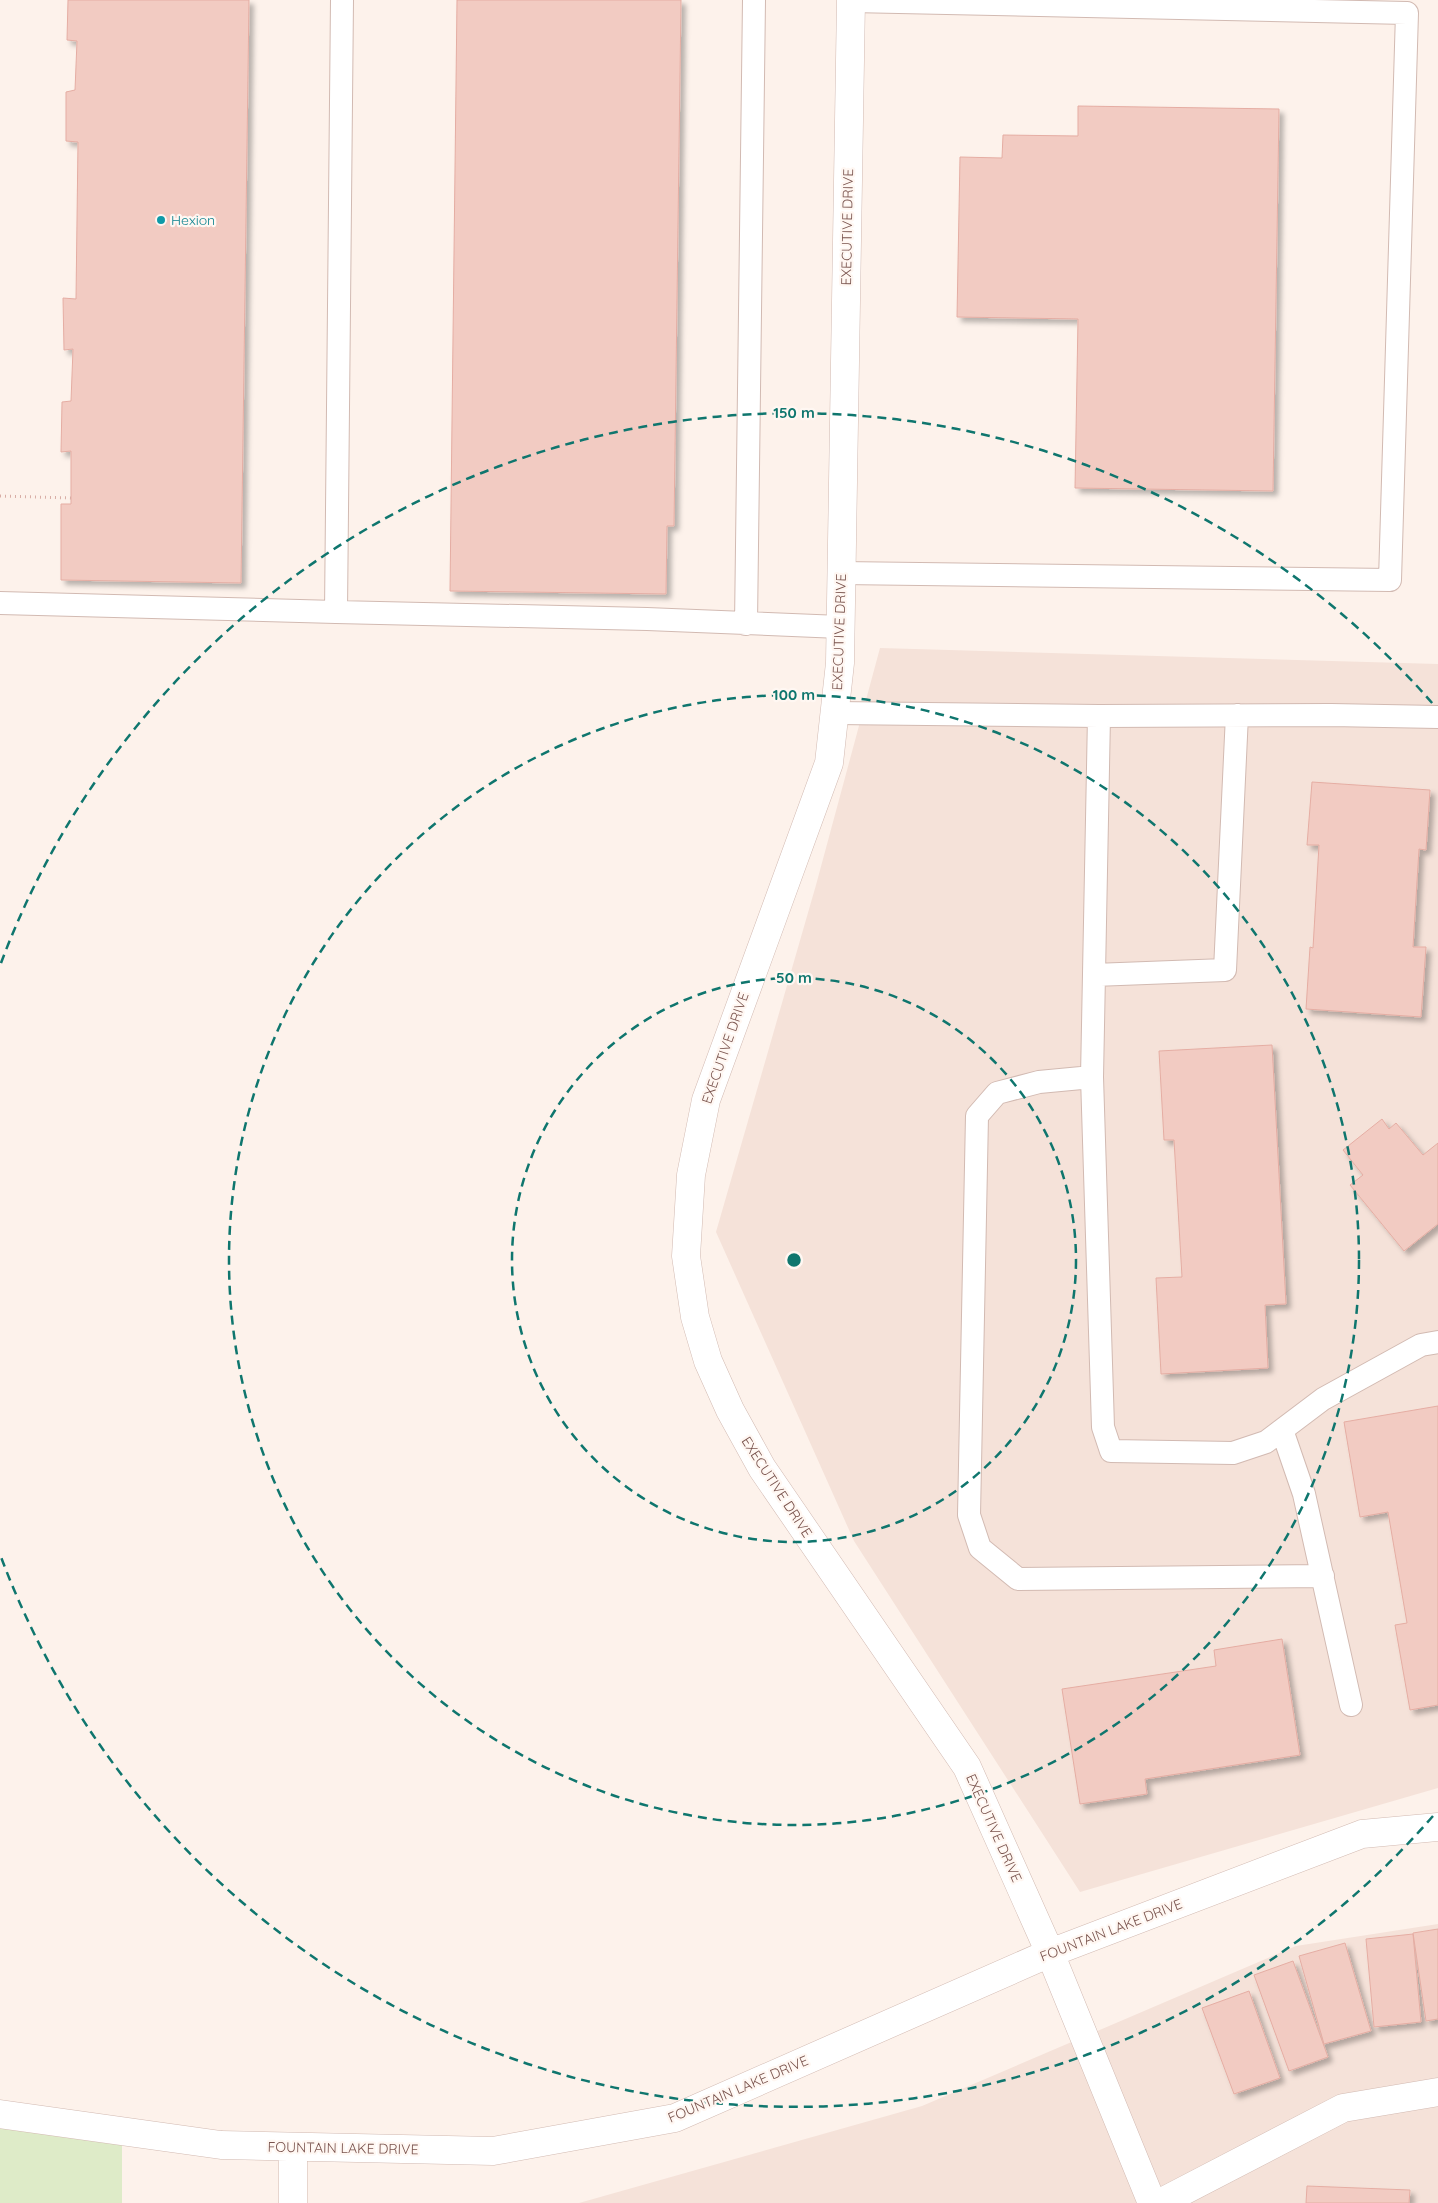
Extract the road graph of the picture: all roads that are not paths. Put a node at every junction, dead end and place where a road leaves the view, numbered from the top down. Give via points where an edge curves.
1 (342, 0) edge
2 (754, 0) edge
3 (851, 1) edge
4 (841, 573) junction
5 (0, 603) edge
6 (336, 612) junction
7 (746, 624) junction
8 (840, 627) junction
9 (835, 712) junction
10 (1237, 715) junction
11 (1099, 716) junction
12 (1438, 717) edge
13 (1094, 975) junction
14 (1092, 1077) junction
15 (1438, 1342) edge
16 (1282, 1430) junction
17 (1323, 1576) junction
18 (1351, 1705) dead end
19 (1438, 1827) edge
20 (1050, 1953) junction
21 (1438, 2092) edge
22 (0, 2114) edge
23 (293, 2147) junction
24 (293, 2203) edge
25 (1152, 2203) edge
26 (1160, 2203) edge

1 - 6 lane
2 - 7 lane
3 - 4 street, EXECUTIVE DRIVE
3 - 4 lane via 1406,13 1390,580
4 - 8 street, EXECUTIVE DRIVE
5 - 6 lane
6 - 7 lane
7 - 8 lane
8 - 9 street, EXECUTIVE DRIVE
9 - 11 lane
9 - 20 street, EXECUTIVE DRIVE via 828,763 706,1100 691,1175 686,1256 695,1317 708,1361 762,1468 967,1767
10 - 11 lane
10 - 12 lane
10 - 13 lane via 1225,970
11 - 13 lane
13 - 14 lane
14 - 16 lane via 1103,1427 1110,1451 1233,1453 1266,1442
14 - 17 lane via 1038,1082 997,1093 977,1116 969,1515 980,1548 1018,1579
15 - 16 lane via 1421,1345 1323,1400
16 - 17 lane via 1304,1494
17 - 18 lane
19 - 20 street, FOUNTAIN LAKE DRIVE via 1362,1834
20 - 23 street, FOUNTAIN LAKE DRIVE via 675,2118 493,2151
20 - 25 street, EXECUTIVE DRIVE
21 - 26 street via 1343,2108
22 - 23 street, FOUNTAIN LAKE DRIVE via 221,2145
23 - 24 street

